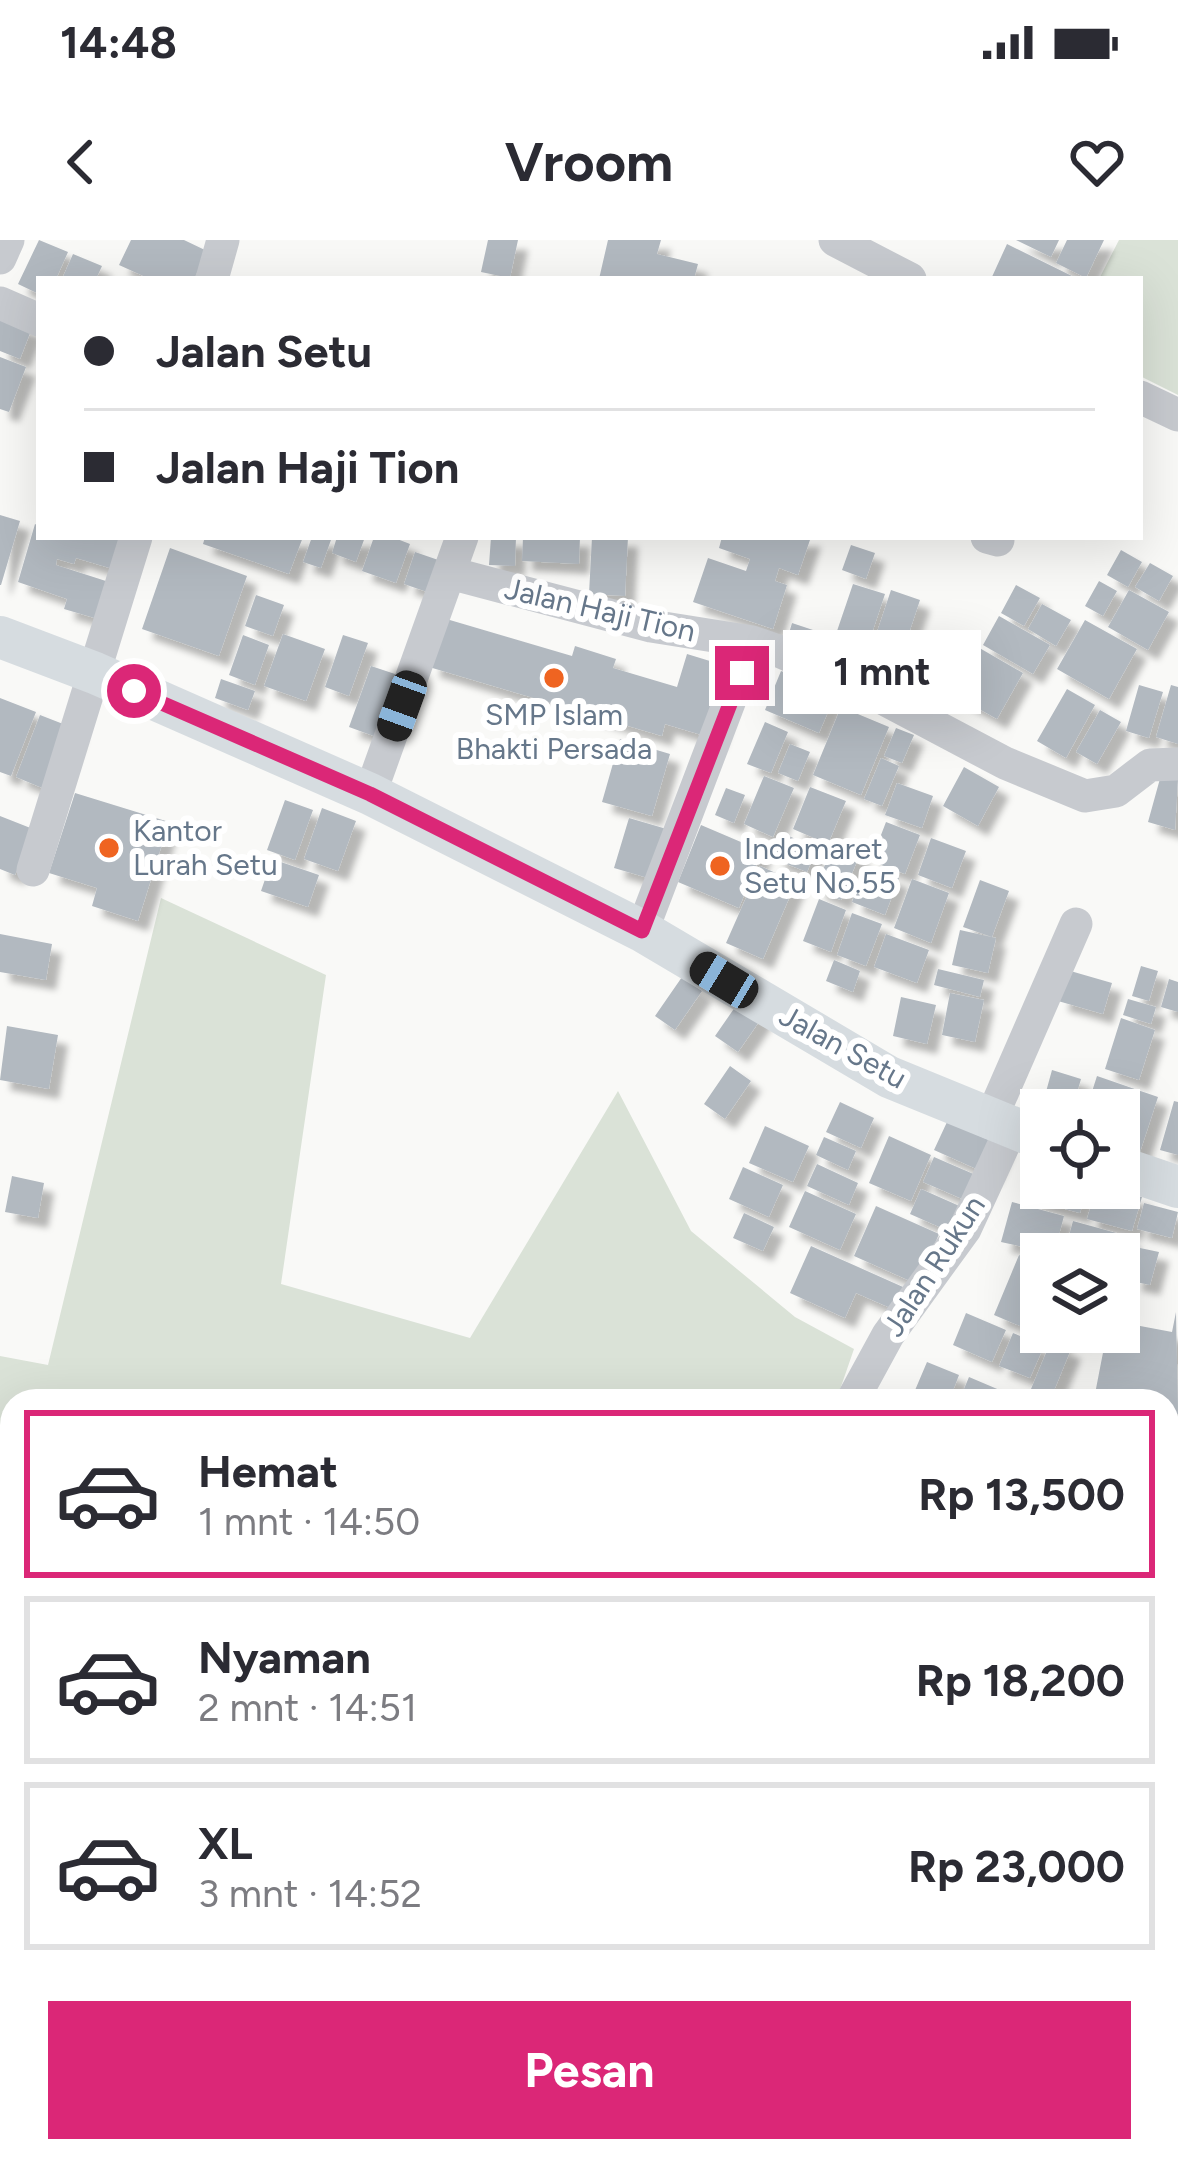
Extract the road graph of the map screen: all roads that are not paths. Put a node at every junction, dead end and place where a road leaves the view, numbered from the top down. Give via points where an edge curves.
1 (8, 240) edge
2 (223, 240) edge
3 (835, 240) edge
4 (0, 258) edge
5 (213, 276) edge
6 (904, 276) edge
7 (0, 304) edge
8 (36, 319) edge
9 (1143, 398) edge
10 (1178, 416) edge
11 (135, 540) edge
12 (461, 540) edge
13 (450, 573) junction
14 (0, 637) edge
15 (752, 642) junction
16 (94, 673) junction
17 (1178, 764) edge
18 (370, 794) junction
19 (33, 870) dead end
20 (1076, 924) dead end
21 (642, 931) junction
22 (1014, 1130) edge
23 (1140, 1173) edge
24 (1178, 1187) edge
25 (859, 1389) edge

1 - 4 street
2 - 5 street
3 - 6 street
7 - 8 street
9 - 10 street
11 - 16 street
12 - 13 street
13 - 15 street, Jalan Haji Tion via 651,626
13 - 18 street
14 - 16 main road, Jalan Setu
15 - 17 street, Jalan Haji Tion via 1085,796 1116,791 1150,765
15 - 21 street
16 - 18 main road, Jalan Setu
16 - 19 street
18 - 21 main road, Jalan Setu
20 - 22 street, Jalan Rukun
21 - 22 main road, Jalan Setu via 890,1077
22 - 25 street, Jalan Rukun via 965,1228
23 - 24 main road

